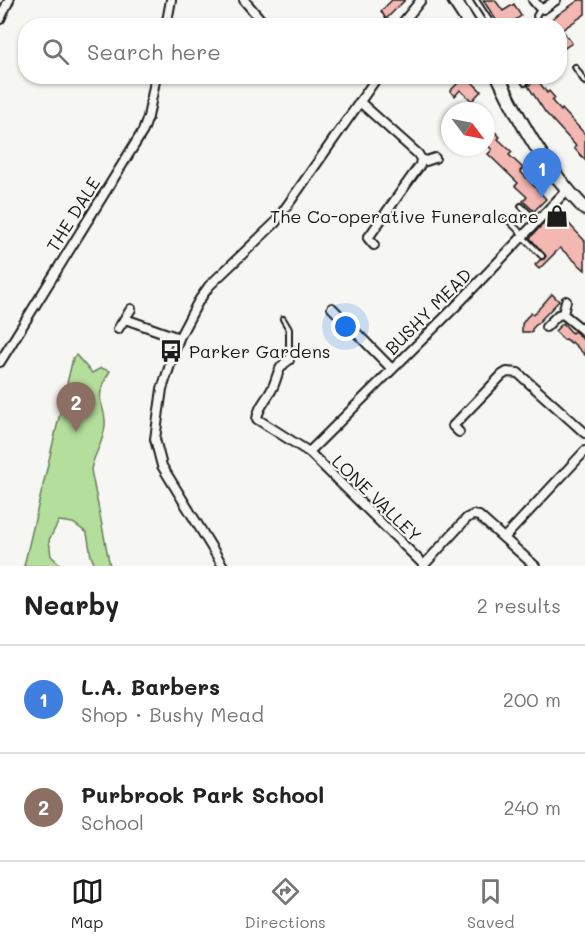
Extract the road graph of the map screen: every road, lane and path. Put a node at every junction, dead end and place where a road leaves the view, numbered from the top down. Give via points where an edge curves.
1 (9, 0) edge
2 (171, 0) edge
3 (244, 0) edge
4 (421, 0) edge
5 (454, 0) edge
6 (476, 0) edge
7 (533, 0) edge
8 (556, 0) edge
9 (541, 9) junction
10 (168, 18) edge
11 (259, 18) edge
12 (406, 18) edge
13 (466, 18) edge
14 (488, 18) edge
15 (537, 18) edge
16 (0, 19) edge
17 (575, 67) dead end
18 (585, 82) edge
19 (154, 84) edge
20 (373, 84) edge
21 (502, 84) edge
22 (361, 102) junction
23 (435, 158) dead end
24 (421, 159) junction
25 (567, 190) junction
26 (583, 203) edge
27 (521, 206) dead end
28 (507, 219) dead end
29 (537, 221) junction
30 (523, 236) junction
31 (374, 245) dead end
32 (542, 256) dead end
33 (566, 301) dead end
34 (332, 308) dead end
35 (131, 309) dead end
36 (563, 314) junction
37 (125, 319) junction
38 (283, 319) dead end
39 (546, 327) dead end
40 (118, 329) dead end
41 (585, 332) edge
42 (180, 338) junction
43 (289, 360) joint
44 (0, 362) edge
45 (392, 369) junction
46 (453, 427) dead end
47 (585, 433) edge
48 (585, 451) edge
49 (309, 452) junction
50 (504, 538) junction
51 (423, 565) edge
52 (223, 566) edge
53 (536, 566) edge

1 - 16 street
2 - 10 street
3 - 11 street
4 - 12 street
5 - 13 main road
6 - 14 lane
7 - 9 street
8 - 9 street
9 - 15 lane
17 - 18 lane
19 - 44 street, THE DALE via 146,125
20 - 22 street
21 - 25 main road via 530,140
22 - 24 street
22 - 42 street via 275,223 209,286
23 - 24 street
24 - 31 street via 364,240
25 - 26 main road
25 - 29 street, BUSHY MEAD
27 - 29 lane
28 - 30 lane
29 - 30 street, BUSHY MEAD
30 - 32 lane
30 - 45 street, BUSHY MEAD
33 - 36 street
34 - 45 street
35 - 37 street
36 - 39 street
36 - 41 street
37 - 40 street
37 - 42 street
38 - 43 lane via 288,329
42 - 52 street via 162,389 157,446 174,488
43 - 49 street, LONE VALLEY via 274,380 257,419
45 - 49 street, BUSHY MEAD
46 - 47 street via 502,375 513,372
48 - 50 street
49 - 51 street, LONE VALLEY
50 - 51 street, LONE VALLEY via 473,515
50 - 53 street, LONE VALLEY

